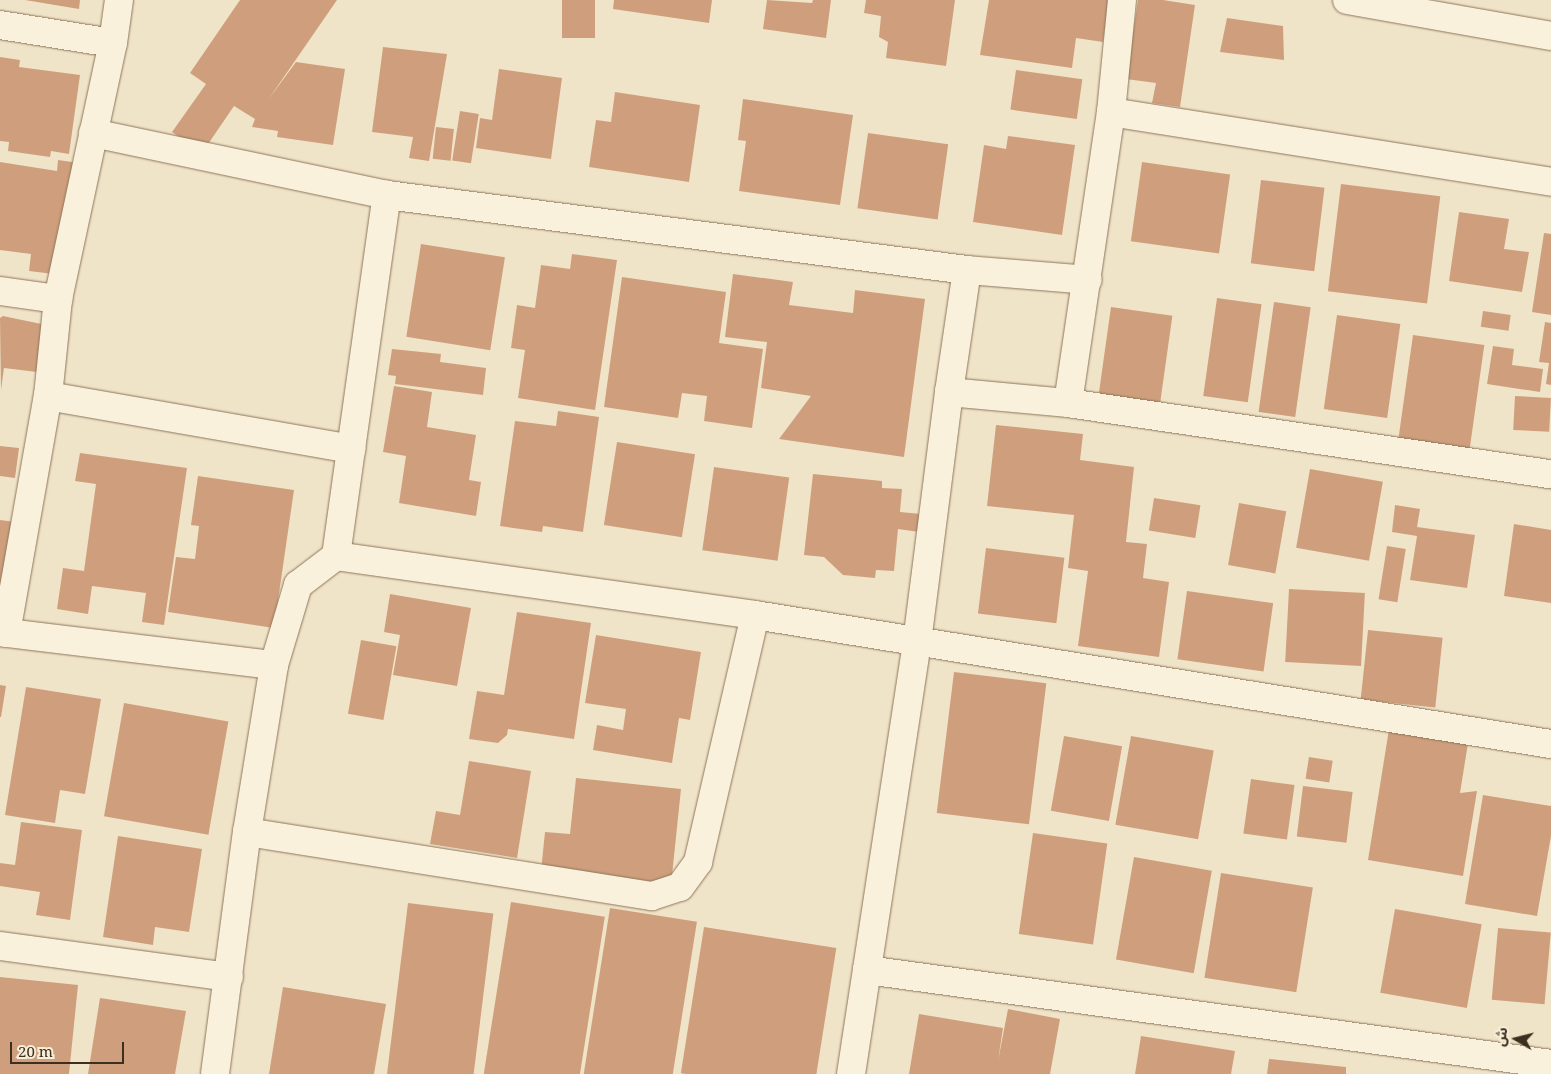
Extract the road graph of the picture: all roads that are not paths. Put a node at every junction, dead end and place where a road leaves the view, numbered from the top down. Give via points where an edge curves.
1 (120, 0) edge
2 (1122, 0) edge
3 (1347, 0) edge
4 (1419, 6) edge
5 (0, 26) edge
6 (1551, 36) edge
7 (113, 43) junction
8 (1111, 112) junction
9 (93, 133) junction
10 (1551, 182) edge
11 (387, 195) junction
12 (967, 270) junction
13 (1088, 280) junction
14 (0, 291) edge
15 (58, 299) junction
16 (949, 392) junction
17 (48, 396) junction
18 (1068, 404) junction
19 (351, 449) junction
20 (1551, 474) edge
21 (336, 556) junction
22 (755, 615) junction
23 (3, 632) edge
24 (917, 642) junction
25 (274, 665) junction
26 (1551, 744) edge
27 (247, 832) junction
28 (0, 946) edge
29 (867, 970) junction
30 (229, 977) junction
31 (1551, 1064) edge
32 (215, 1074) edge
33 (851, 1074) edge

1 - 7 street
2 - 8 street
3 - 4 street
4 - 6 street
5 - 7 street
7 - 9 street
8 - 10 street
8 - 13 street
9 - 11 street
9 - 15 street
11 - 12 street
11 - 19 street
12 - 13 street
12 - 16 street
13 - 18 street
14 - 15 street
15 - 17 street
16 - 18 street
16 - 24 street
17 - 19 street
17 - 23 street
18 - 20 street
19 - 21 street
21 - 22 street
21 - 25 street via 298,585
22 - 24 street
22 - 27 street via 698,862 680,887 652,896
23 - 25 street
24 - 26 street
24 - 29 street
25 - 27 street
27 - 30 street
28 - 30 street
29 - 31 street
29 - 33 street
30 - 32 street

